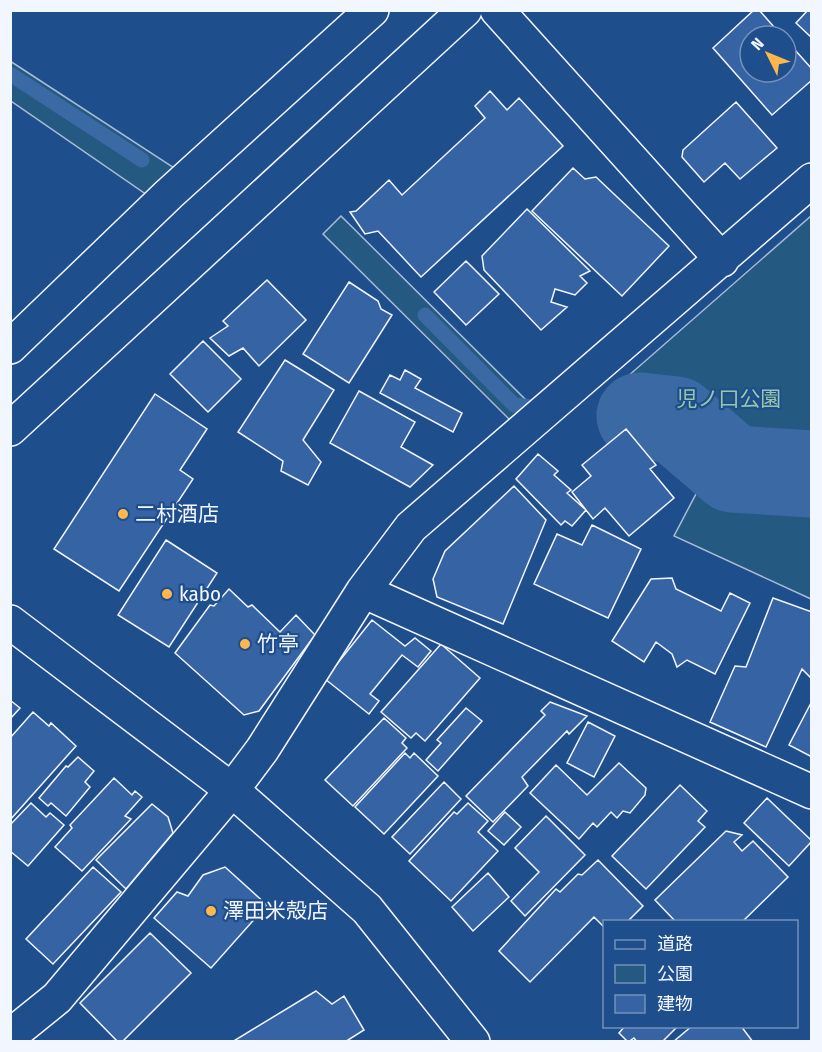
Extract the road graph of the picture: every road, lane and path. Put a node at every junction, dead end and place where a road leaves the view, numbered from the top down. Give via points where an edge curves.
1 (372, 10) edge
2 (465, 10) edge
3 (497, 10) edge
4 (812, 180) edge
5 (722, 260) junction
6 (10, 347) edge
7 (10, 429) edge
8 (363, 591) junction
9 (10, 622) edge
10 (232, 790) junction
11 (812, 792) edge
12 (10, 1036) edge
13 (473, 1041) edge

1 - 6 street via 169,194
2 - 7 street
3 - 5 street
4 - 5 street
5 - 8 street via 411,526
8 - 10 street
8 - 11 street
9 - 10 street
10 - 12 street via 57,998
10 - 13 street via 366,909

